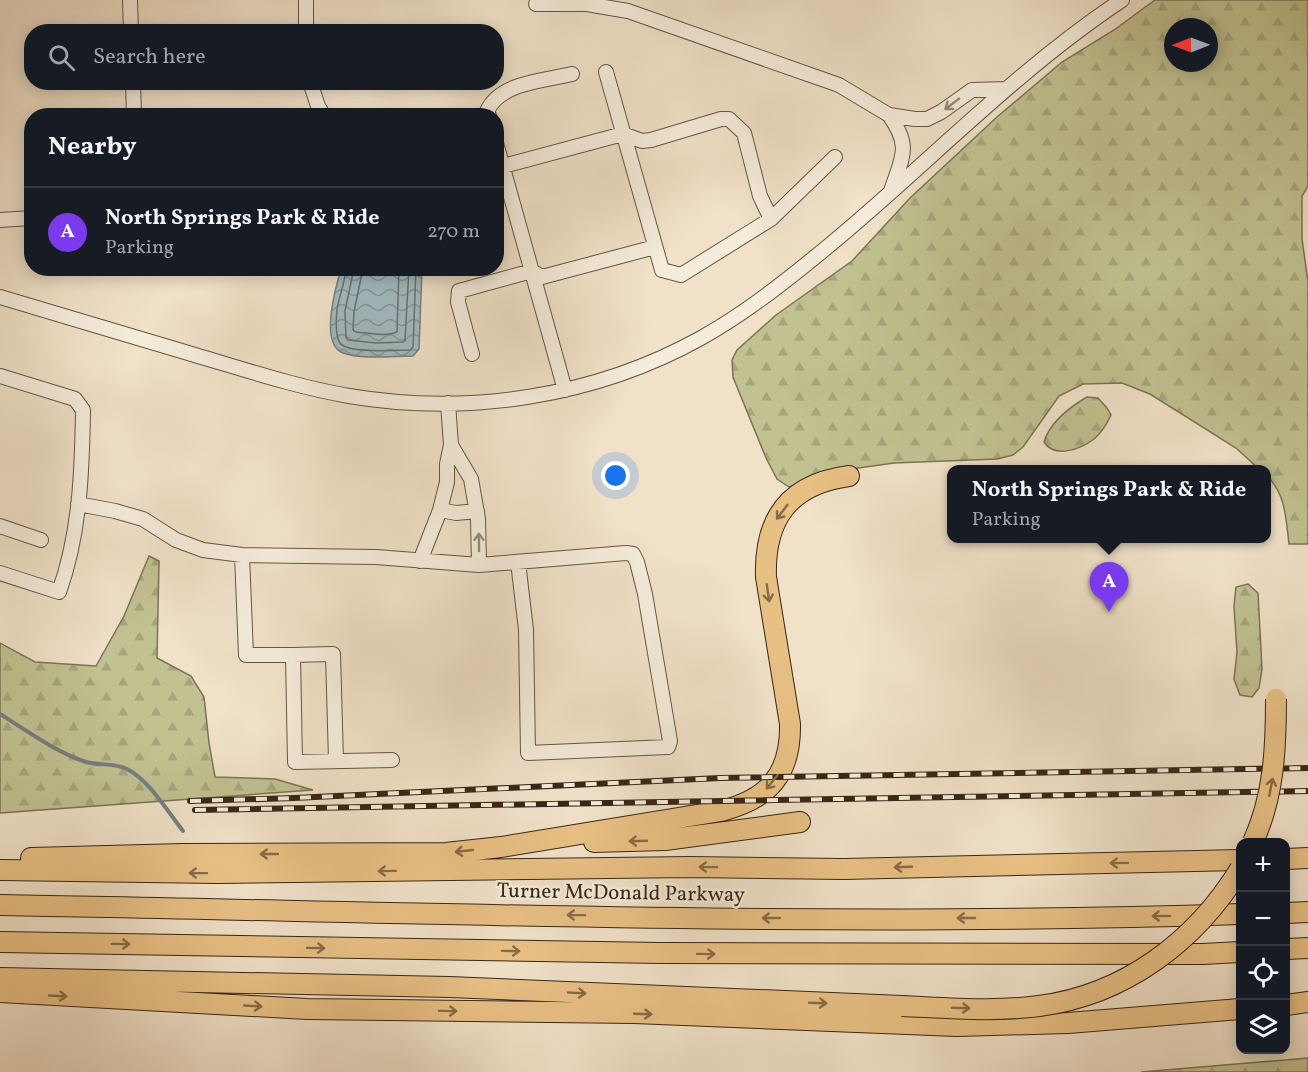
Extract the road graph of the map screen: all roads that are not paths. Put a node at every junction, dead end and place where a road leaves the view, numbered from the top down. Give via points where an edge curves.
1 (130, 0) edge
2 (306, 0) edge
3 (1122, 0) edge
4 (536, 4) dead end
5 (131, 24) edge
6 (306, 24) edge
7 (606, 72) dead end
8 (572, 74) dead end
9 (1006, 89) junction
10 (133, 90) edge
11 (313, 90) edge
12 (134, 108) edge
13 (321, 108) edge
14 (489, 108) edge
15 (889, 115) junction
16 (622, 134) junction
17 (835, 157) dead end
18 (504, 166) edge
19 (504, 170) edge
20 (891, 191) junction
21 (24, 219) edge
22 (771, 219) junction
23 (0, 220) edge
24 (655, 247) junction
25 (532, 271) junction
26 (0, 297) edge
27 (472, 354) dead end
28 (0, 376) edge
29 (565, 390) junction
30 (448, 403) junction
31 (452, 445) junction
32 (849, 476) dead end
33 (471, 479) junction
34 (447, 482) junction
35 (78, 504) junction
36 (440, 510) junction
37 (477, 511) junction
38 (0, 526) edge
39 (41, 540) dead end
40 (242, 555) junction
41 (420, 561) junction
42 (518, 562) junction
43 (479, 565) junction
44 (0, 573) edge
45 (293, 655) junction
46 (1276, 699) dead end
47 (392, 760) dead end
48 (336, 761) junction
49 (800, 822) dead end
50 (1255, 838) edge
51 (501, 847) junction
52 (1308, 858) edge
53 (0, 859) edge
54 (1290, 859) edge
55 (1236, 860) edge
56 (0, 870) edge
57 (1236, 875) edge
58 (0, 905) edge
59 (1308, 912) edge
60 (1290, 913) edge
61 (1236, 914) edge
62 (0, 942) edge
63 (1308, 948) edge
64 (1290, 949) edge
65 (1236, 952) edge
66 (0, 978) edge
67 (0, 992) edge
68 (1308, 1002) edge
69 (1290, 1004) edge
70 (1236, 1009) edge

1 - 5 street
2 - 6 street
3 - 9 street
4 - 15 street via 587,4 628,11 839,85
7 - 16 street
8 - 14 street via 507,89
9 -> 15 street via 972,90 927,119
9 - 20 street
10 - 12 street
11 - 13 street
15 - 20 street via 903,139 904,151
16 - 18 street
16 - 22 street via 651,140 729,119 744,133 760,196
16 - 24 street
17 - 22 street
19 - 25 street
20 - 29 street via 754,306 710,333 622,374
21 - 23 street
22 - 24 street via 681,275 662,270
24 - 25 street via 542,277
25 - 27 street via 459,291 458,302
25 - 29 street
26 - 30 street via 289,384 351,396
28 - 35 street via 80,403 83,428
29 - 30 street via 534,397
30 - 31 street
31 - 33 street
31 - 34 street
32 -> 51 highway via 832,478 800,493 786,505 769,535 766,577 790,724 787,755 769,788 756,799 721,811
33 - 34 street
33 - 37 street
34 - 36 street
35 - 40 street via 143,519 176,540 203,550
35 - 44 street via 71,553 59,592
36 - 37 street
36 - 41 street
43 -> 37 street
38 - 39 street
40 - 41 street
40 - 45 street via 246,655
41 - 43 street
42 - 42 street via 633,554 645,594 668,747 528,753 526,630
42 - 43 street
45 - 48 street via 333,654
45 - 48 street via 295,762
50 -> 46 highway, bridge via 1272,784
47 - 48 street
49 -> 51 highway via 665,840
51 -> 53 highway via 446,853
52 - 54 highway
55 -> 56 highway via 844,869 690,867 240,873
66 -> 57 highway, bridge via 449,987 987,1009 1041,1006 1117,983 1161,957 1214,908
61 -> 58 highway, Turner McDonald Parkway via 753,918
59 - 60 highway
62 -> 65 highway via 765,954
63 - 64 highway
67 -> 70 highway via 307,1009 634,1013 957,1026 1068,1023
68 - 69 highway

